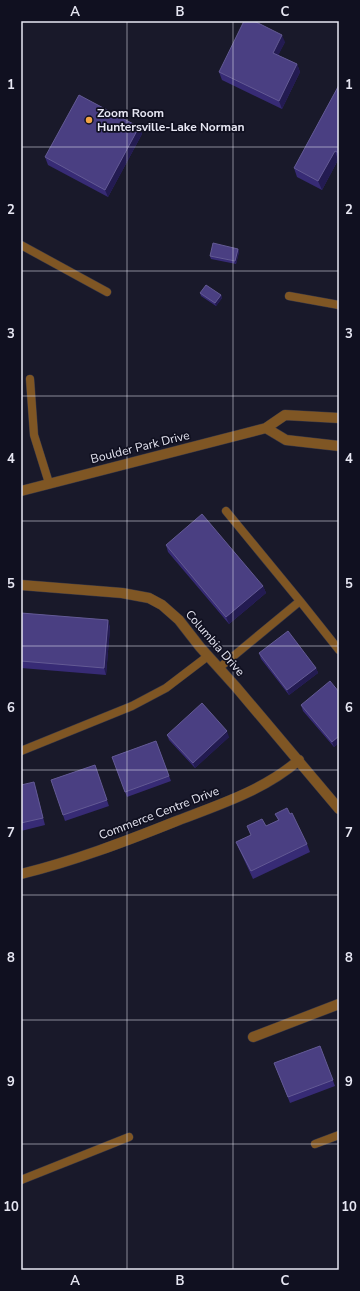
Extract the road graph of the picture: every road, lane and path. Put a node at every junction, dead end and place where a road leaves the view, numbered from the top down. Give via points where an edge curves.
1 (21, 245) edge
2 (108, 292) dead end
3 (290, 296) dead end
4 (339, 305) edge
5 (30, 380) dead end
6 (339, 418) edge
7 (266, 428) junction
8 (339, 446) edge
9 (49, 483) junction
10 (21, 491) edge
11 (226, 511) dead end
12 (21, 585) edge
13 (300, 601) junction
14 (339, 650) edge
15 (208, 656) junction
16 (219, 668) junction
17 (21, 751) edge
18 (299, 760) junction
19 (339, 809) edge
20 (21, 874) edge
21 (339, 1004) edge
22 (253, 1037) dead end
23 (339, 1135) edge
24 (129, 1137) dead end
25 (315, 1144) dead end
26 (21, 1180) edge

1 - 2 lane
3 - 4 lane
5 - 9 lane via 34,435
6 - 7 street, Boulder Park Drive via 285,415
7 - 8 street via 286,440
7 - 9 street, Boulder Park Drive
9 - 10 street, Boulder Park Drive
11 - 13 lane
12 - 15 street, Columbia Drive via 122,593 149,598 162,605 179,620
13 - 14 lane
13 - 16 lane
15 - 16 street, Columbia Drive
15 - 17 lane via 166,688 132,706
16 - 18 street, Columbia Drive
18 - 19 street, Columbia Drive
18 - 20 street, Commerce Centre Drive via 267,784 236,798 110,847
21 - 22 street
23 - 25 lane
24 - 26 lane

